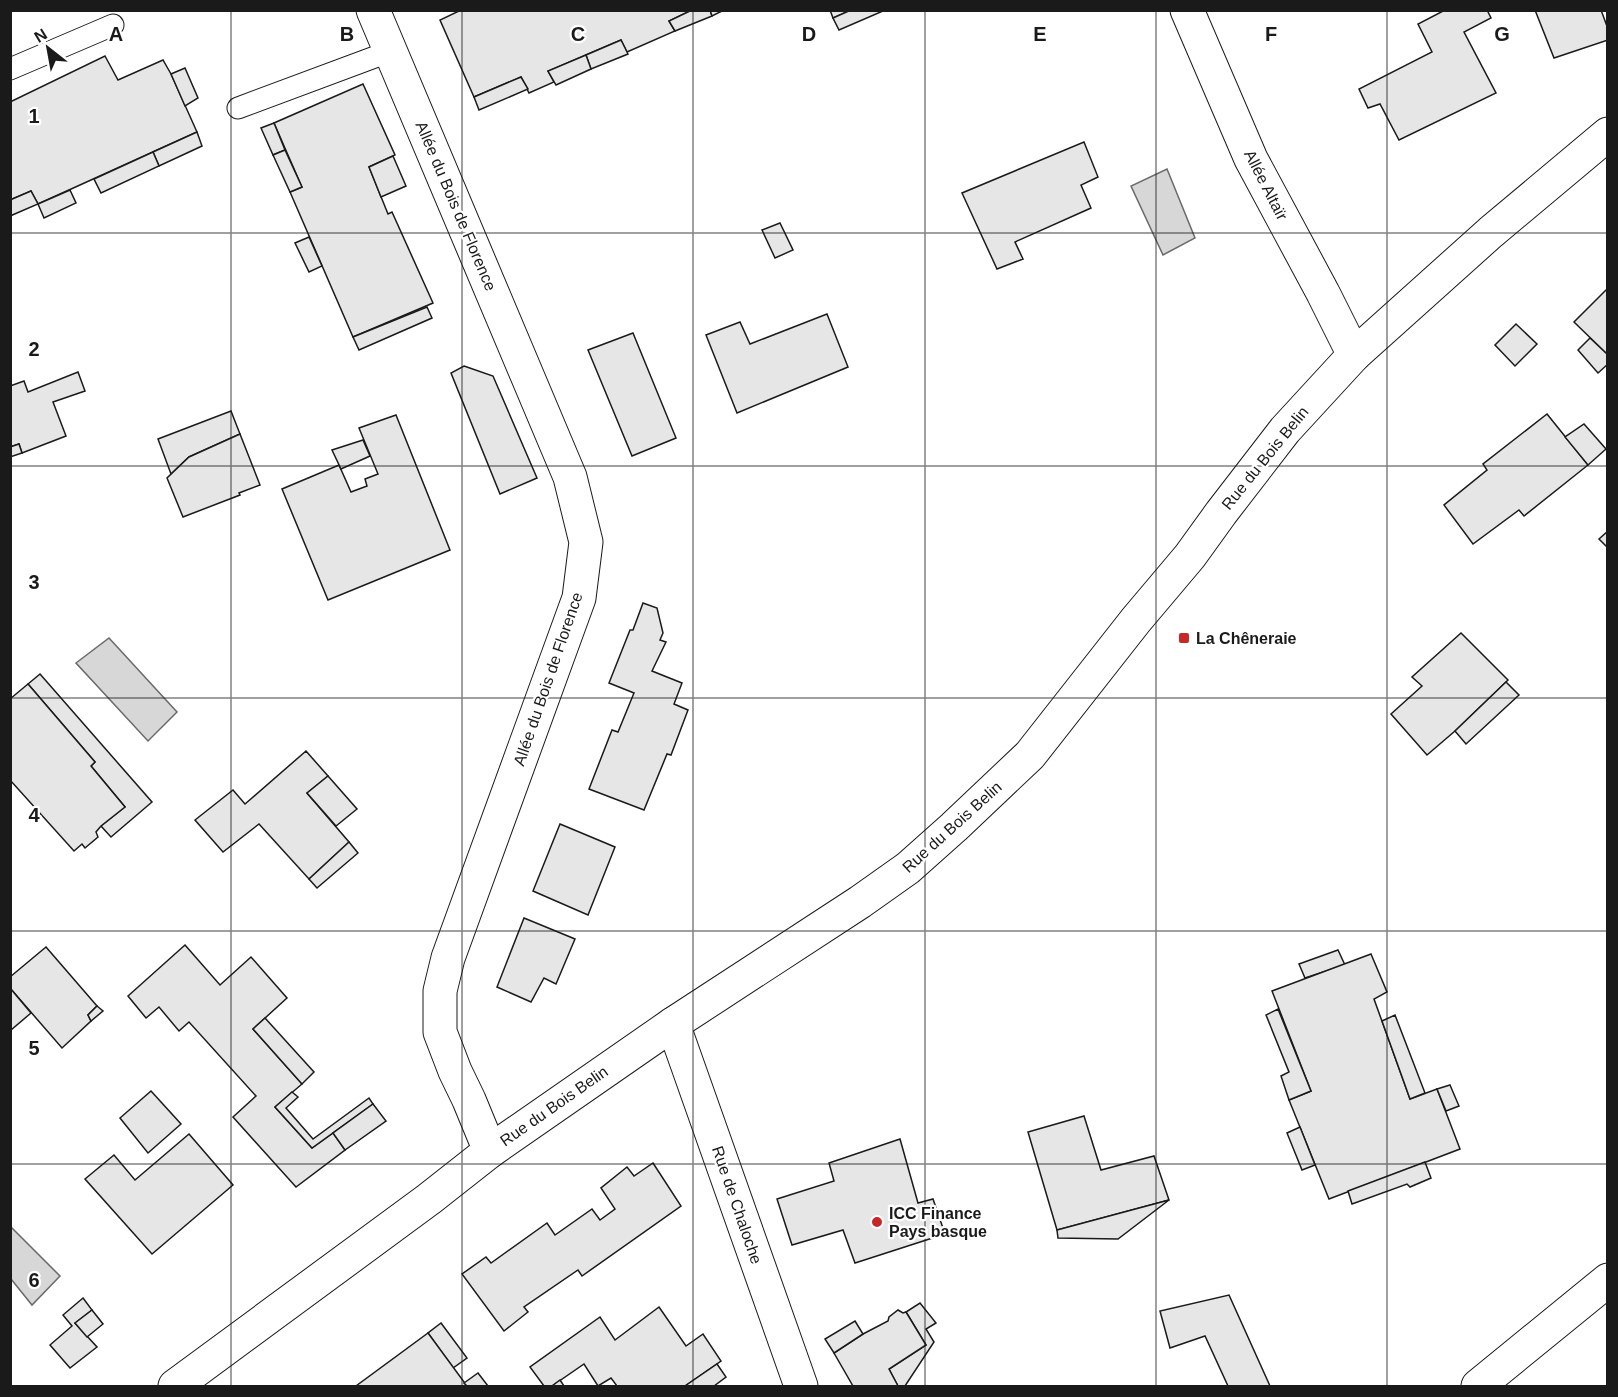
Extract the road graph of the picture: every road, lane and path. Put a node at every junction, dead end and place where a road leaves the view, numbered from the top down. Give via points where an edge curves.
1 (373, 10) edge
2 (1187, 10) edge
3 (113, 25) dead end
4 (391, 51) junction
5 (10, 69) edge
6 (238, 108) dead end
7 (1608, 134) edge
8 (1354, 355) junction
9 (673, 1024) junction
10 (490, 1151) junction
11 (1608, 1280) edge
12 (187, 1383) edge
13 (801, 1386) edge
14 (1478, 1386) edge

1 - 4 street, Allée du Bois de Florence
2 - 8 street, Allée Altaïr via 1251,159
3 - 5 lane
4 - 6 lane
4 - 10 street, Allée du Bois de Florence via 570,477 586,542 579,598 448,958 440,991 440,1032
7 - 8 street, Rue du Bois Belin
8 - 9 street, Rue du Bois Belin via 1285,430 1190,556 1030,755 908,868
9 - 10 street, Rue du Bois Belin
9 - 13 street, Rue de Chaloche
10 - 12 street, Rue du Bois Belin
11 - 14 street

